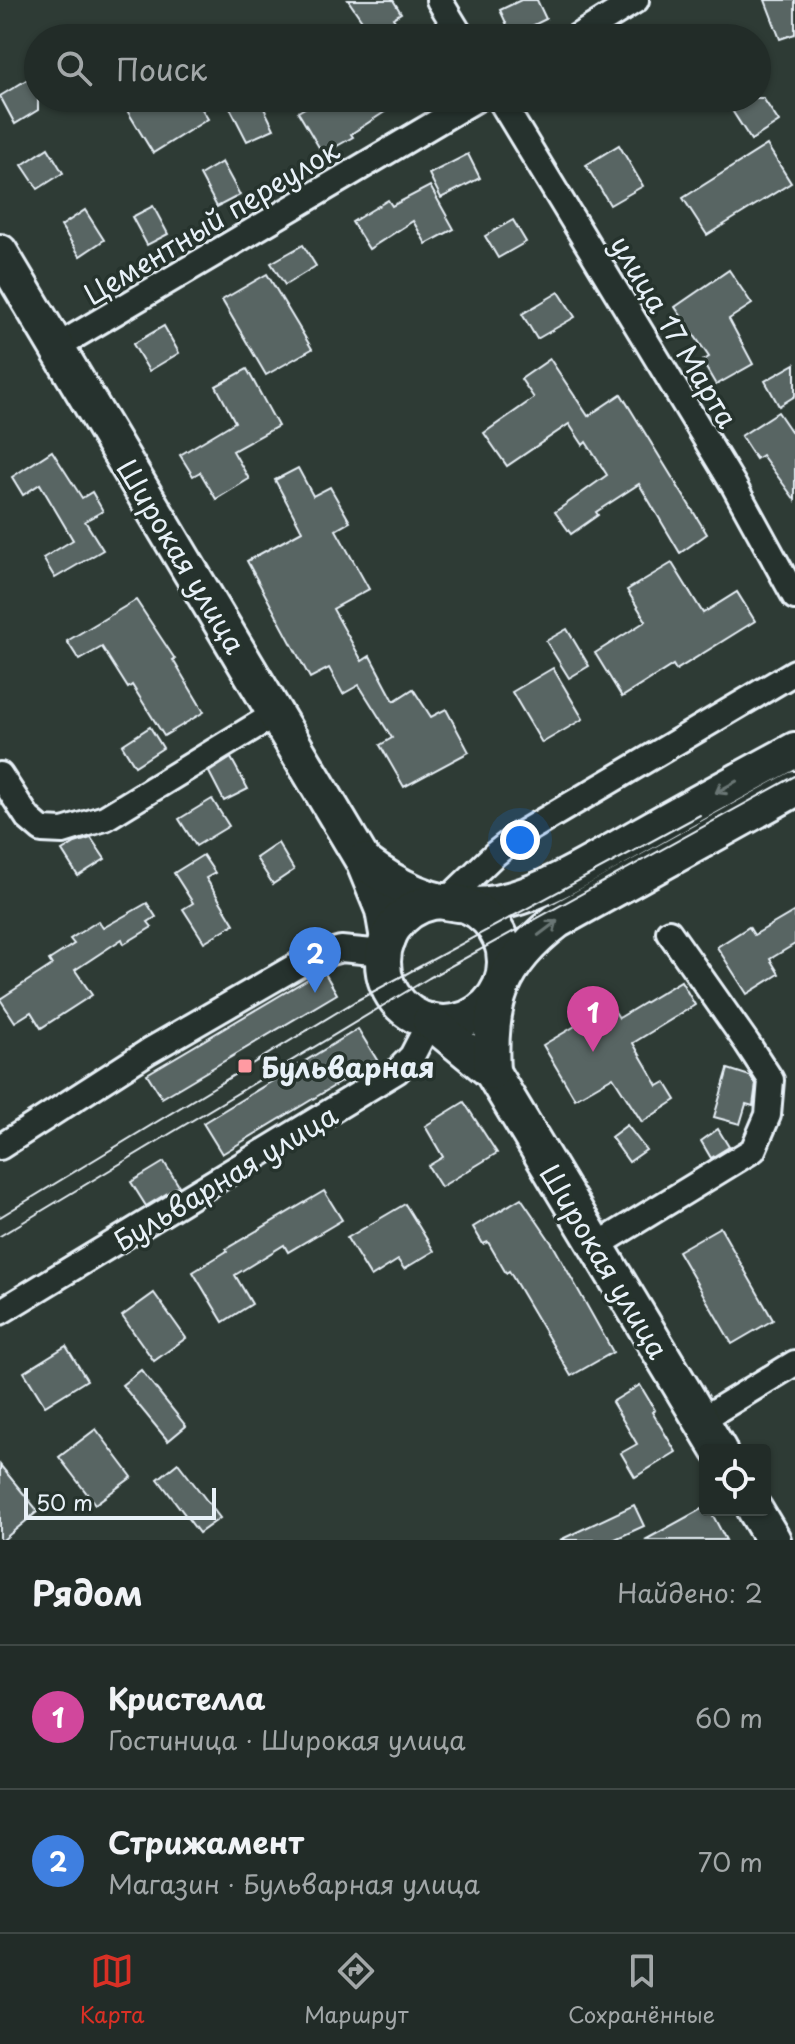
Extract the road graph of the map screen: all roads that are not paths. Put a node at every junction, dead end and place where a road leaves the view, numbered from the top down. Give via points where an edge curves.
1 (439, 0) edge
2 (636, 0) edge
3 (454, 24) edge
4 (597, 24) edge
5 (454, 112) edge
6 (507, 112) edge
7 (0, 252) edge
8 (58, 346) junction
9 (795, 597) edge
10 (795, 672) edge
11 (275, 714) junction
12 (795, 750) edge
13 (0, 775) edge
14 (795, 789) edge
15 (363, 861) junction
16 (446, 901) junction
17 (669, 932) dead end
18 (386, 946) junction
19 (500, 988) junction
20 (430, 1021) junction
21 (492, 1072) junction
22 (0, 1147) edge
23 (596, 1246) junction
24 (0, 1312) edge
25 (795, 1363) edge
26 (701, 1420) junction
27 (715, 1444) edge
28 (759, 1516) edge
29 (773, 1540) edge

1 - 3 street
2 - 4 street
5 - 8 street, Цементный переулок
6 - 9 street, улица 17 Марта via 733,484
7 - 8 main road, Широкая улица
8 - 11 main road, Широкая улица
10 - 16 street via 519,835
11 - 13 street via 105,818 63,831 42,830 28,818
11 - 15 main road, Широкая улица
12 -> 16 main road via 523,895 472,905
19 -> 14 main road via 532,940 557,921
15 - 16 main road, Широкая улица via 393,883
15 - 18 main road, Широкая улица via 383,910
16 - 18 main road via 411,911 397,923
16 - 19 main road via 466,905 496,930 504,949
17 - 23 street via 771,1080 768,1115 753,1150
18 - 20 main road via 384,971 396,998
18 - 22 street via 341,949 310,958 149,1051
19 - 20 main road via 478,1013 447,1023
19 - 21 main road, Широкая улица via 490,1032
20 - 21 main road, Широкая улица
20 - 24 street, Бульварная улица via 412,1056 397,1071
21 - 23 main road, Широкая улица
23 - 26 main road, Широкая улица
25 - 26 street
26 - 27 main road, Широкая улица
28 - 29 main road

